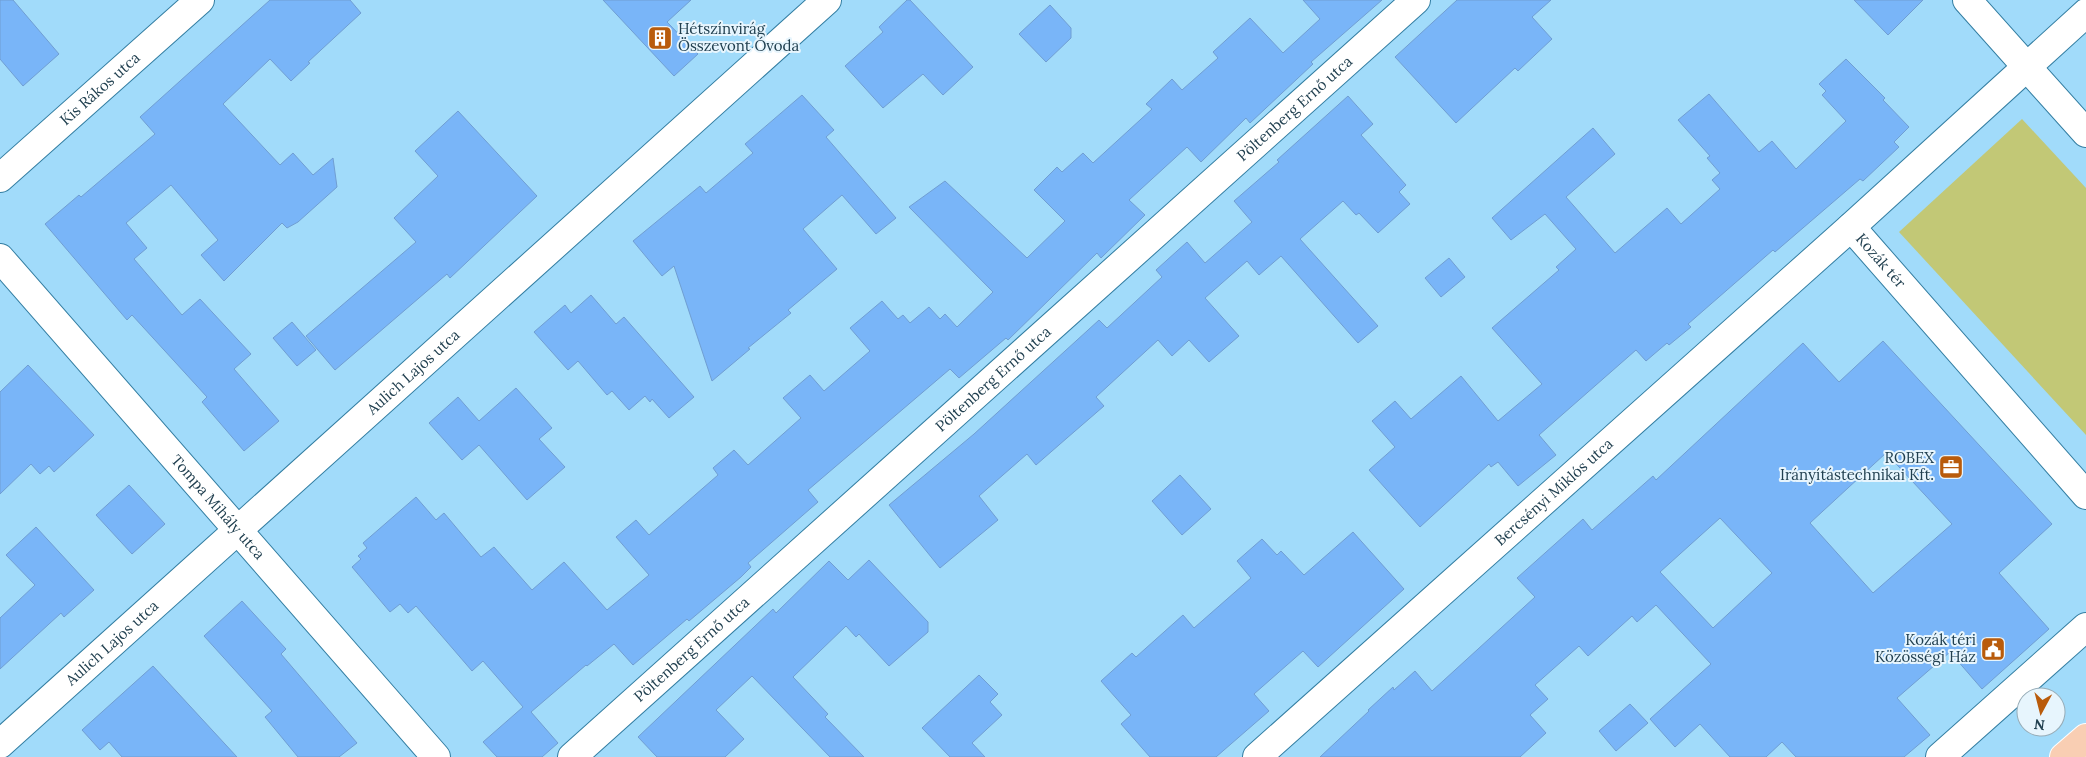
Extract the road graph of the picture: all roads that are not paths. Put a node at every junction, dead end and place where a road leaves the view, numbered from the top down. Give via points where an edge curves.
1 (200, 0) edge
2 (827, 0) edge
3 (1416, 0) edge
4 (1967, 0) edge
5 (2086, 13) edge
6 (2027, 67) junction
7 (2086, 133) edge
8 (0, 178) edge
9 (1851, 227) junction
10 (0, 258) edge
11 (2086, 495) edge
12 (238, 531) junction
13 (2086, 627) edge
14 (2086, 738) edge
15 (0, 744) edge
16 (436, 757) edge
17 (572, 757) edge
18 (1257, 757) edge
19 (1940, 757) edge
20 (2064, 757) edge

1 - 8 street, Kis Rákos utca
2 - 12 street, Aulich Lajos utca
3 - 17 street, Pöltenberg Ernő utca
4 - 6 street
5 - 6 street
6 - 7 street
6 - 9 street, Kozák tér
9 - 11 street, Kozák tér
9 - 18 street, Bercsényi Miklós utca
10 - 12 street, Tompa Mihály utca
12 - 15 street, Aulich Lajos utca
12 - 16 street, Tompa Mihály utca
13 - 19 street
14 - 20 main road

